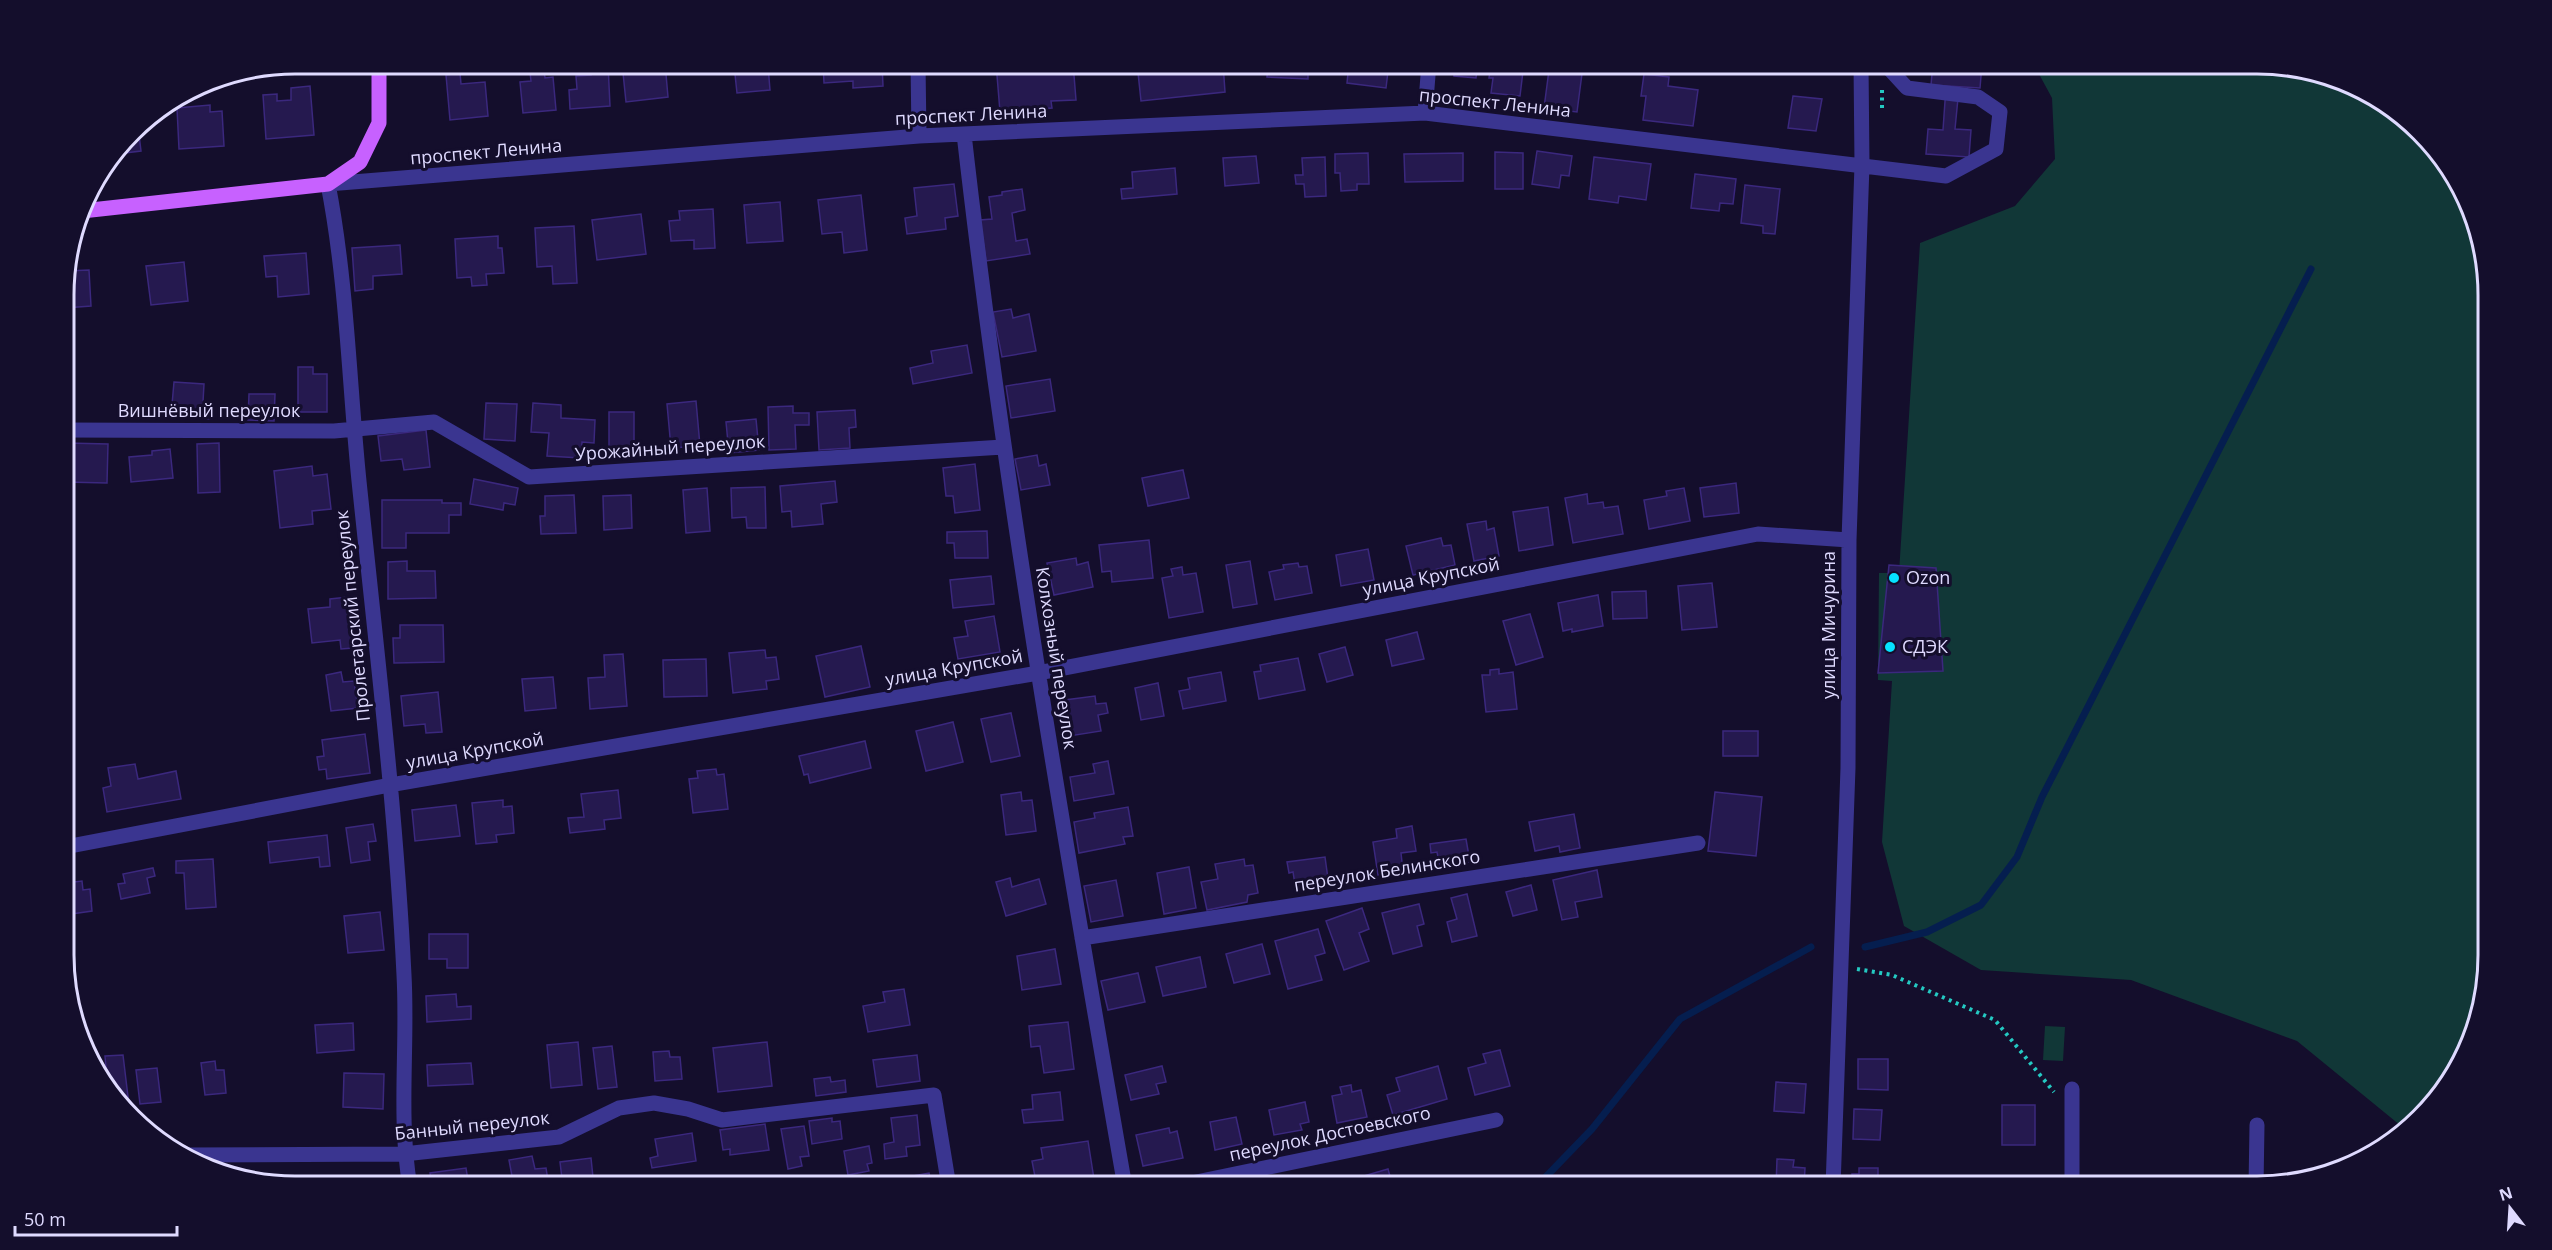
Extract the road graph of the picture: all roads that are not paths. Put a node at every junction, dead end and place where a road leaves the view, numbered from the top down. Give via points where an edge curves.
1 (379, 74) edge
2 (918, 74) edge
3 (1428, 74) edge
4 (1861, 74) edge
5 (1894, 74) edge
6 (1425, 113) junction
7 (964, 134) junction
8 (919, 136) junction
9 (1862, 165) junction
10 (328, 184) junction
11 (90, 210) edge
12 (74, 430) edge
13 (354, 430) junction
14 (1003, 447) junction
15 (1849, 540) junction
16 (1038, 673) junction
17 (390, 785) junction
18 (1698, 843) dead end
19 (74, 845) edge
20 (1082, 938) junction
21 (2072, 1089) dead end
22 (1496, 1120) dead end
23 (2257, 1125) dead end
24 (404, 1154) junction
25 (199, 1155) edge
26 (408, 1176) edge
27 (948, 1176) edge
28 (1123, 1176) edge
29 (1225, 1176) edge
30 (1833, 1176) edge
31 (2072, 1176) edge
32 (2256, 1176) edge

1 - 10 main road via 379,123 360,162
2 - 8 street
3 - 6 street
4 - 9 street, улица Мичурина
5 - 9 street, проспект Ленина via 1907,88 1978,97 2000,112 1996,149 1946,176
6 - 7 street, проспект Ленина
6 - 9 street, проспект Ленина
7 - 8 street, проспект Ленина
7 - 14 street, Колхозный переулок
8 - 10 street, проспект Ленина
9 - 15 street, улица Мичурина
10 - 11 main road, проспект Ленина
10 - 13 street, Пролетарский переулок via 337,232
12 - 13 street, Вишнёвый переулок
13 - 14 street, Урожайный переулок via 434,422 529,477
13 - 17 street, Пролетарский переулок
14 - 16 street, Колхозный переулок
15 - 16 street, улица Крупской via 1758,534
15 - 30 street, улица Мичурина via 1848,768
16 - 17 street, улица Крупской
16 - 20 street, Колхозный переулок
17 - 19 street, улица Крупской
17 - 24 street, Пролетарский переулок via 404,976
18 - 20 street, переулок Белинского
20 - 28 street, Колхозный переулок
21 - 31 street
22 - 29 street, переулок Достоевского
23 - 32 street
24 - 25 street, Банный переулок
24 - 26 street, Пролетарский переулок
24 - 27 street, Банный переулок via 559,1137 618,1108 654,1103 722,1120 934,1095

